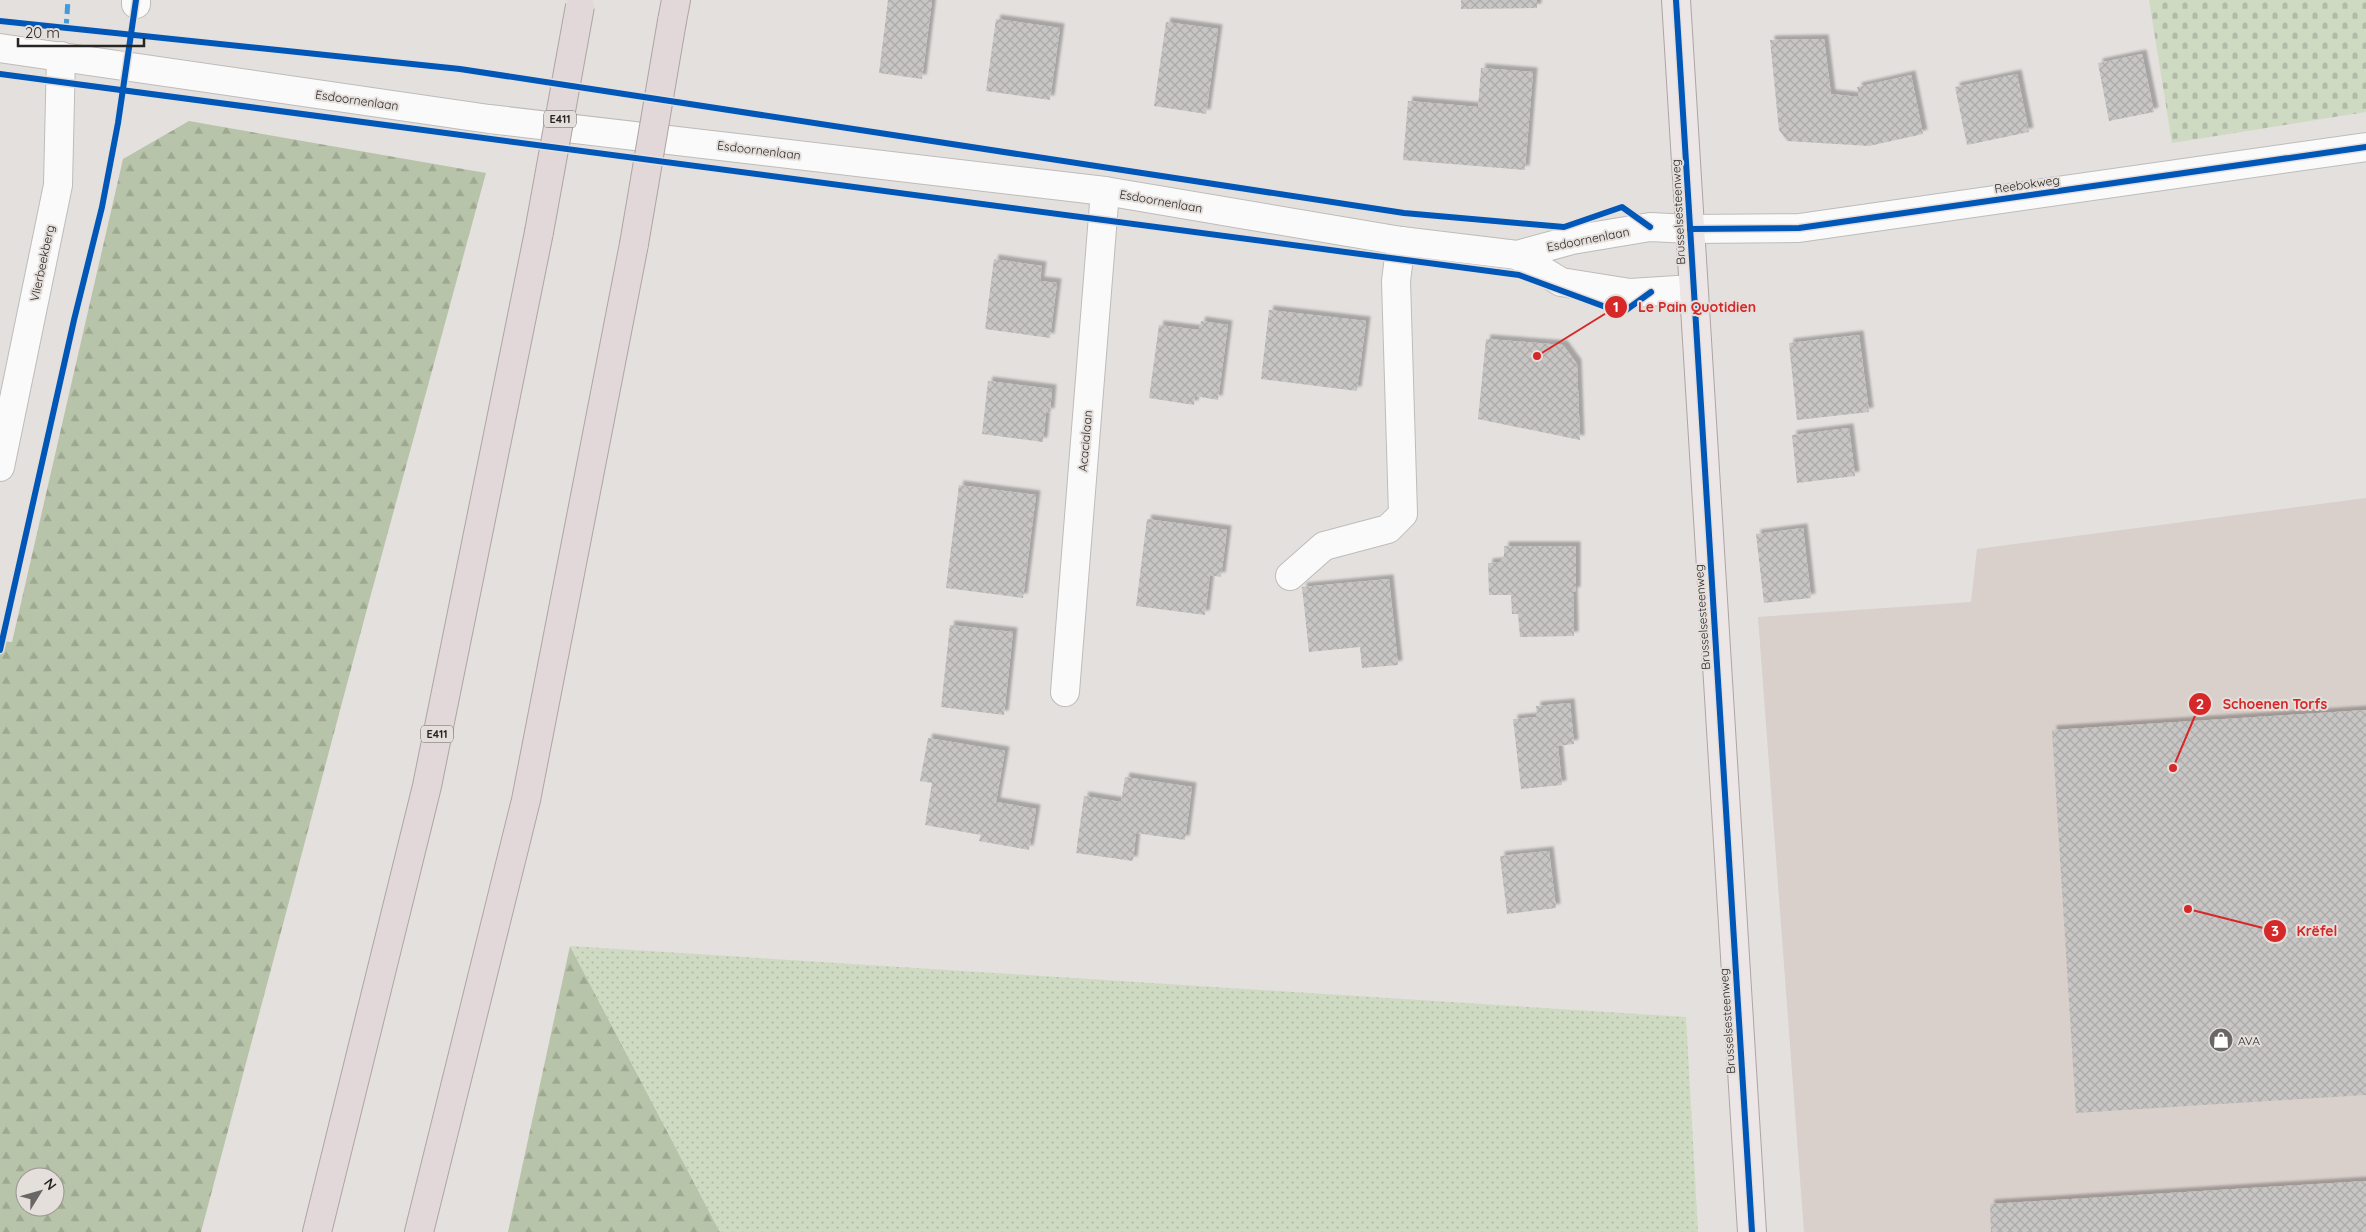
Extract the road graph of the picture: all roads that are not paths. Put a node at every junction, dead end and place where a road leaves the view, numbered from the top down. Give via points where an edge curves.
1 (1676, 0) edge
2 (581, 3) edge
3 (674, 10) edge
4 (0, 48) edge
5 (61, 56) junction
6 (2366, 147) edge
7 (1106, 191) junction
8 (1690, 229) junction
9 (1401, 241) junction
10 (1517, 255) junction
11 (1693, 289) junction
12 (0, 467) edge
13 (1290, 576) dead end
14 (1065, 692) dead end
15 (317, 1232) edge
16 (419, 1232) edge
17 (1752, 1232) edge

1 - 8 main road, Brusselsesteenweg
2 - 15 highway, E411, bridge via 539,232 427,786
3 - 16 highway, bridge via 634,244 526,800
4 - 5 street, Esdoornenlaan
5 - 7 street, Esdoornenlaan via 489,119
5 - 12 street, Vlierbeekberg via 58,185
6 - 8 street, Reebokweg via 1799,228
7 - 9 street, Esdoornenlaan
7 - 14 street, Acacialaan
8 - 10 street, Esdoornenlaan via 1650,227 1572,240
8 - 11 main road, Brusselsesteenweg
9 - 10 street, Esdoornenlaan
9 - 13 street via 1396,281 1403,514 1388,529 1324,546
10 - 11 street, Esdoornenlaan via 1561,282 1630,293
11 - 17 main road, Brusselsesteenweg

